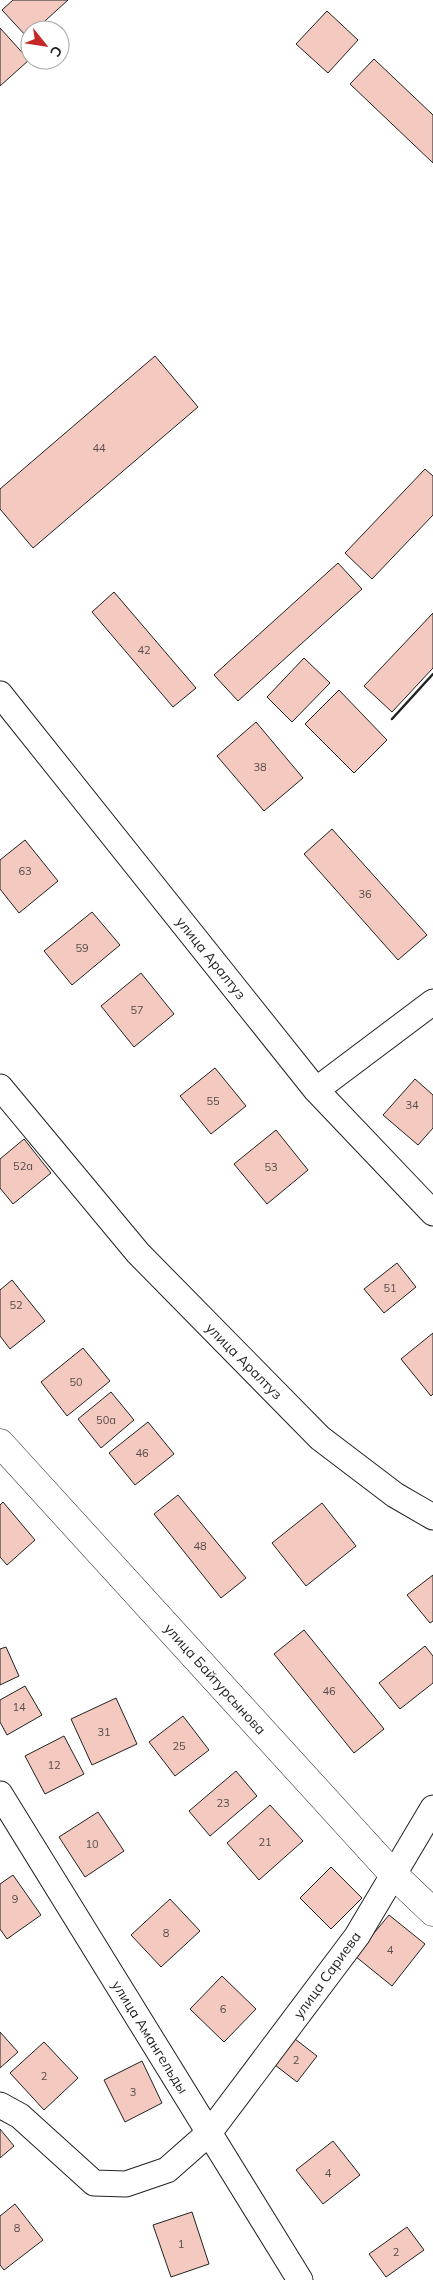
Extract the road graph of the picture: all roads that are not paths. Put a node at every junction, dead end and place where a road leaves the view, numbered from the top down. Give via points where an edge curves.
1 (0, 694) edge
2 (433, 1002) edge
3 (316, 1090) junction
4 (5, 1103) edge
5 (433, 1213) edge
6 (0, 1443) edge
7 (433, 1517) edge
8 (0, 1794) edge
9 (433, 1808) edge
10 (394, 1875) junction
11 (433, 1912) edge
12 (0, 2105) edge
13 (209, 2134) junction
14 (300, 2280) edge

1 - 3 street, улица Аралтуз
2 - 3 street
3 - 5 street, улица Аралтуз
4 - 7 street, улица Аралтуз via 138,1253 320,1438 395,1495
6 - 10 street, улица Байтурсынова
8 - 13 street, улица Амангельды
9 - 10 street, улица Сариева
10 - 11 street, улица Байтурсынова
10 - 13 street, улица Сариева via 357,1936
12 - 13 street, улица Сариева via 20,2116 94,2183 126,2184 166,2170
13 - 14 street, улица Амангельды

